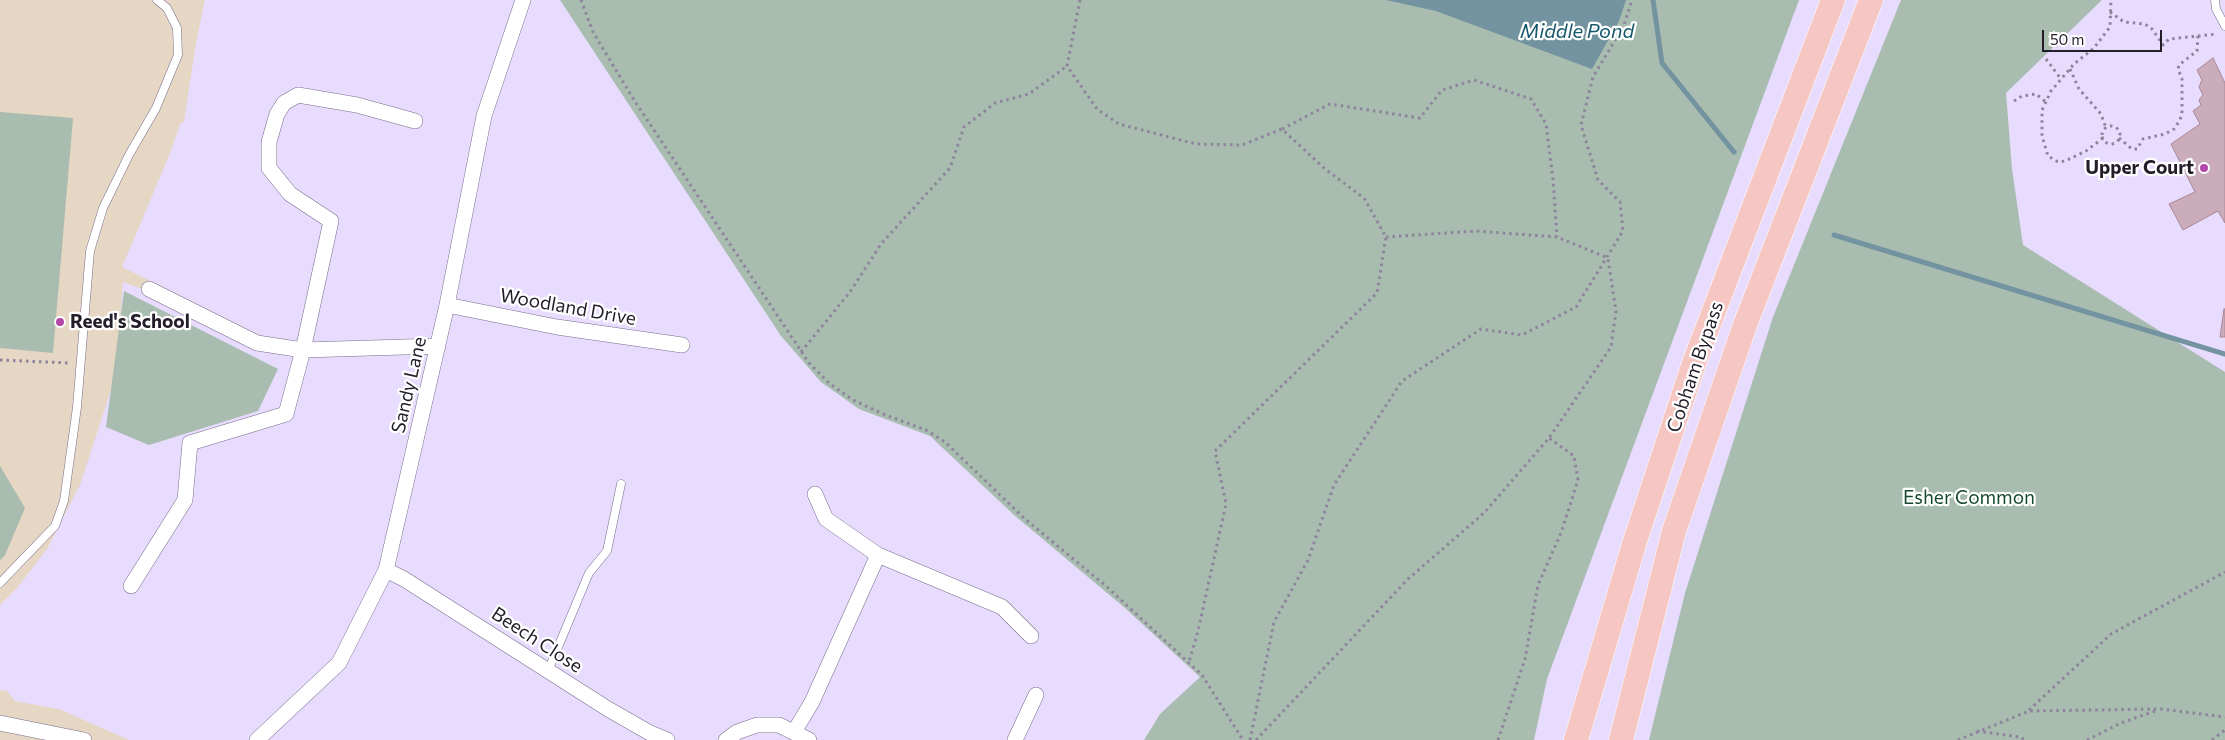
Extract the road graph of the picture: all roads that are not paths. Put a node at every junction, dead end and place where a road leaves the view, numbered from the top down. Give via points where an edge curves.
1 (157, 0) edge
2 (523, 0) edge
3 (1833, 0) edge
4 (1871, 0) edge
5 (2216, 0) edge
6 (2225, 26) edge
7 (415, 121) dead end
8 (149, 289) dead end
9 (447, 305) junction
10 (682, 345) dead end
11 (438, 346) junction
12 (303, 350) junction
13 (621, 484) dead end
14 (814, 494) dead end
15 (878, 555) junction
16 (386, 570) junction
17 (0, 583) edge
18 (131, 586) dead end
19 (1031, 636) dead end
20 (548, 671) junction
21 (1036, 695) dead end
22 (0, 723) edge
23 (794, 732) junction
24 (84, 740) edge
25 (257, 740) edge
26 (667, 740) edge
27 (726, 740) edge
28 (809, 740) edge
29 (1015, 740) edge
30 (1576, 740) edge
31 (1621, 740) edge

1 - 17 lane via 167,8 177,28 178,55 156,108 103,208 90,251 77,407 64,501 55,526
2 - 9 street, Sandy Lane via 484,116
3 - 30 highway, Cobham Bypass via 1694,363
4 - 31 highway, Cobham Bypass via 1745,325 1674,532
5 - 6 lane via 2216,9
7 - 12 street via 358,105 298,95 284,103 277,114 269,142 269,168 290,194 331,221
8 - 12 street via 256,343
9 - 10 street, Woodland Drive via 557,327
9 - 11 street, Sandy Lane
11 - 12 street
11 - 16 street, Sandy Lane
12 - 18 street via 286,414 190,443 185,500
13 - 20 lane via 607,552 589,573
14 - 15 street via 826,519
15 - 19 street via 1002,607
15 - 23 street via 812,702
16 - 20 street, Beech Close
16 - 25 street, Sandy Lane via 339,663
20 - 26 street, Beech Close
21 - 29 street
22 - 24 street
23 - 27 street via 779,725 758,725 737,732
23 - 28 street

